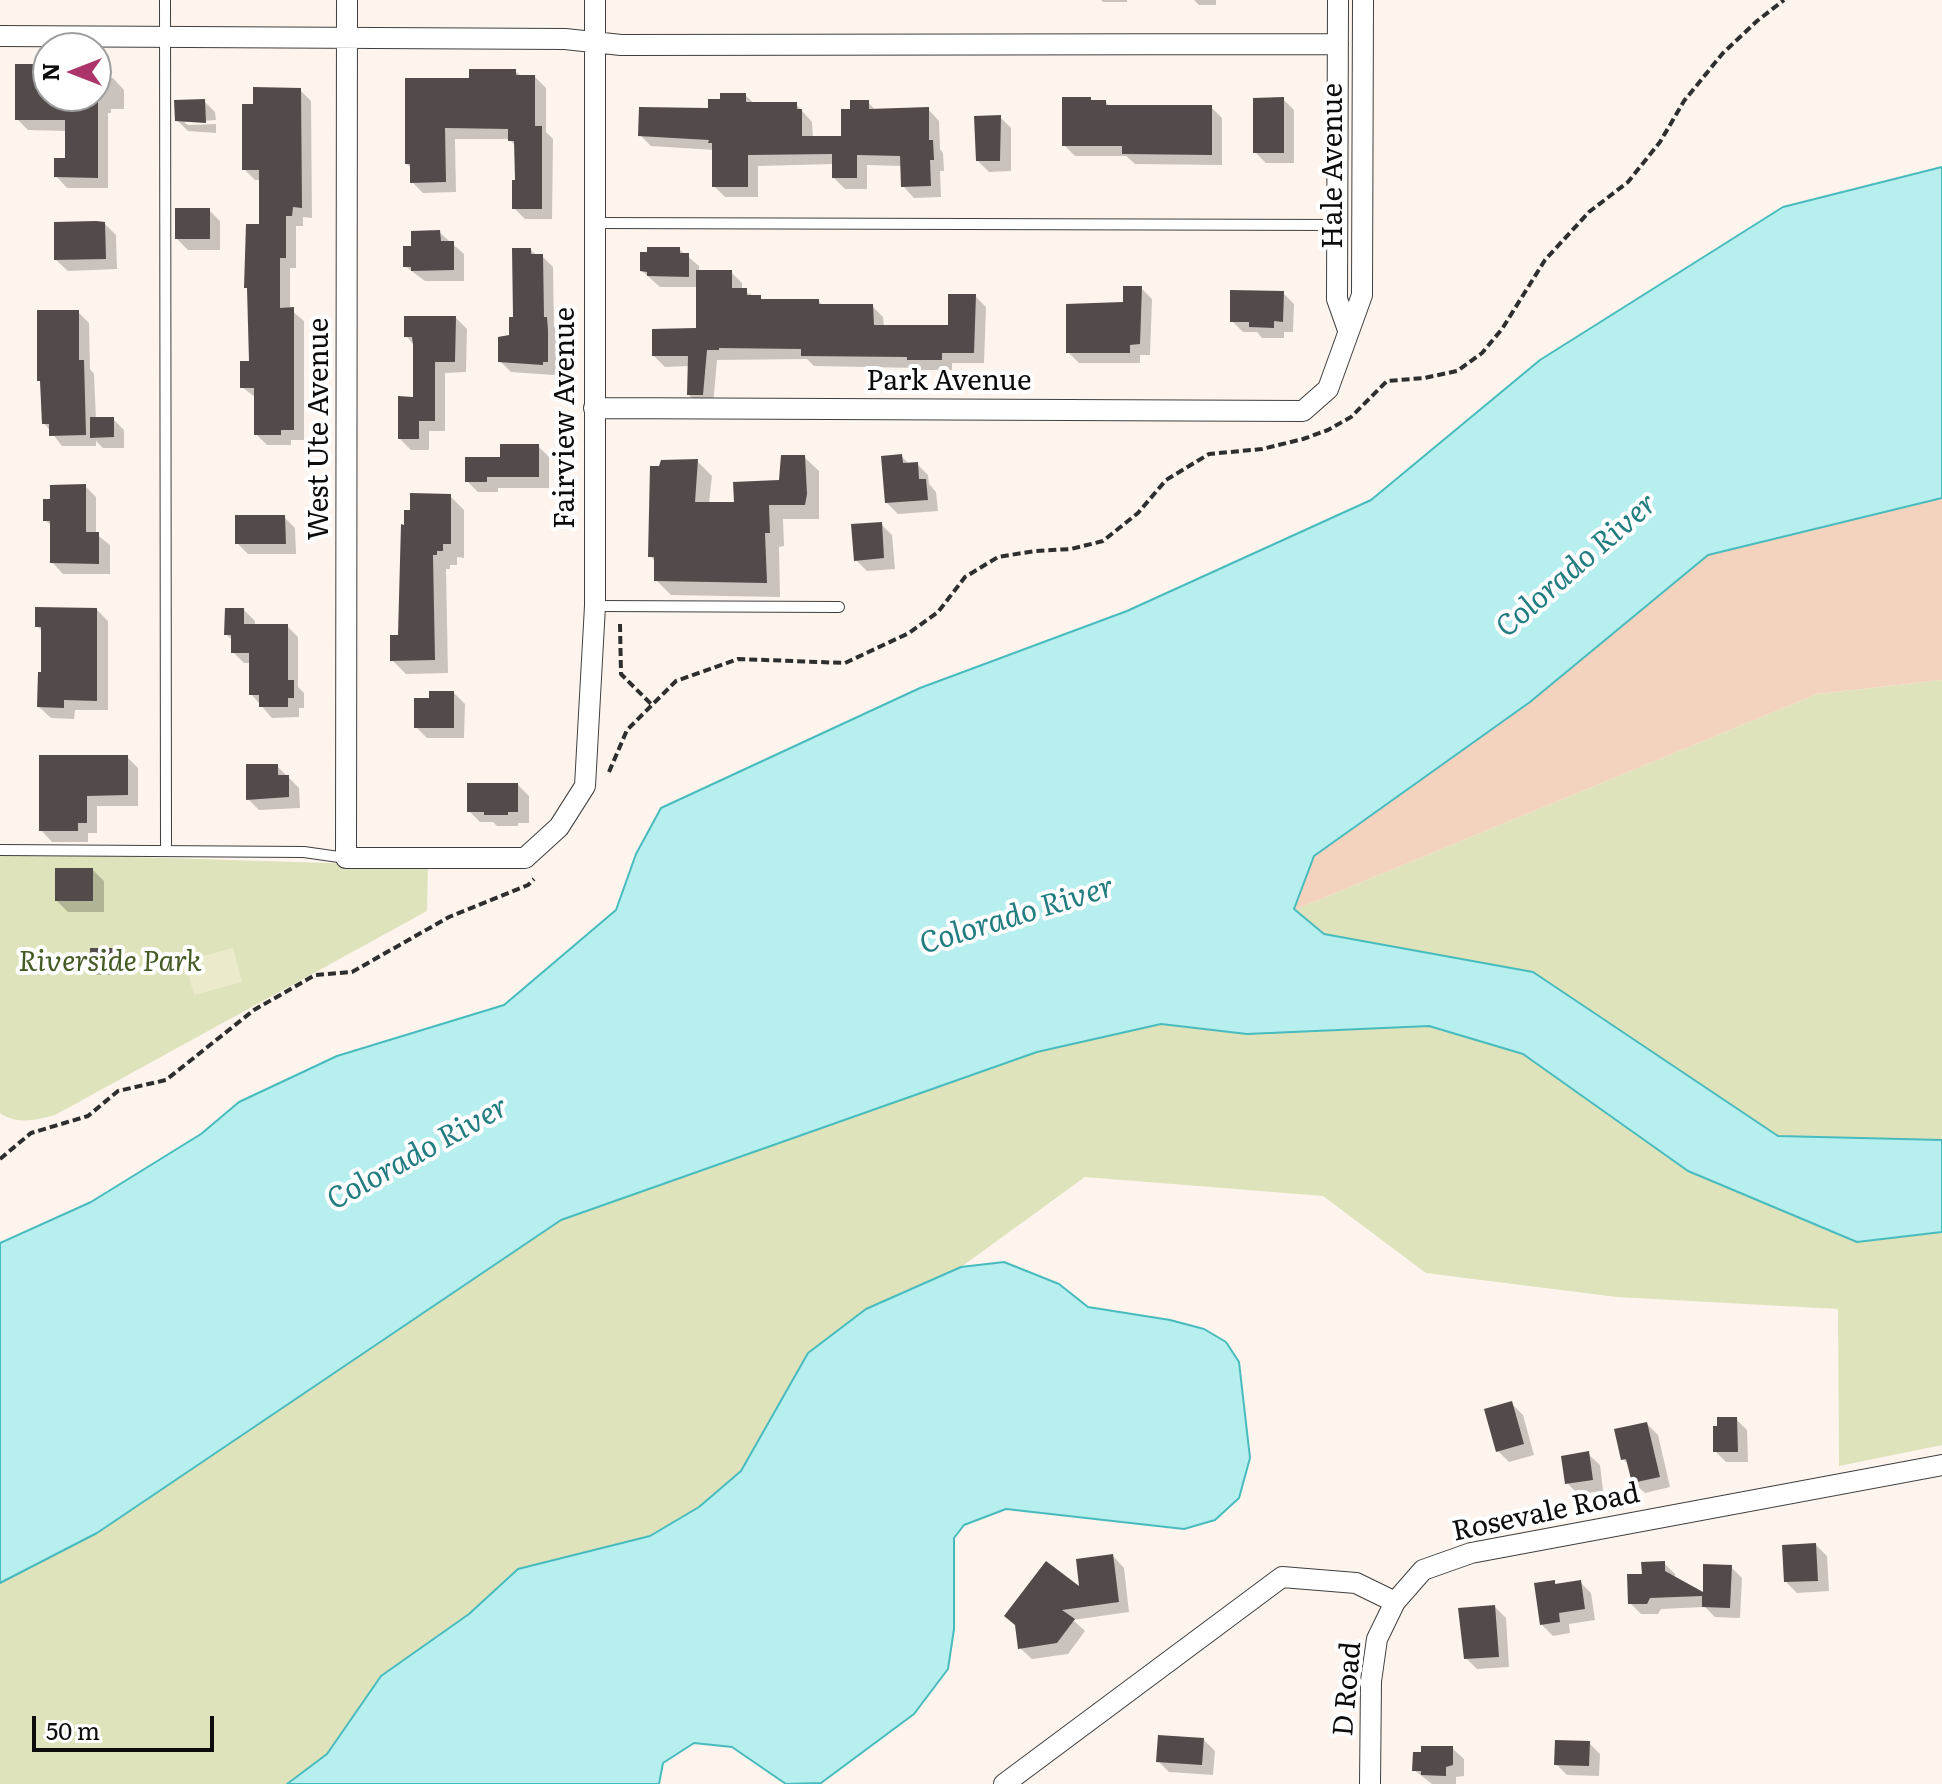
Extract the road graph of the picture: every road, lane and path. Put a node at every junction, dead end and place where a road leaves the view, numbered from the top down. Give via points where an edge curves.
1 (165, 0) edge
2 (347, 0) edge
3 (595, 0) edge
4 (1338, 0) edge
5 (1363, 0) edge
6 (1784, 0) edge
7 (163, 35) junction
8 (0, 36) edge
9 (347, 36) junction
10 (595, 41) junction
11 (1338, 44) junction
12 (595, 223) junction
13 (1337, 225) junction
14 (1348, 330) junction
15 (594, 408) junction
16 (1303, 411) joint
17 (595, 606) junction
18 (620, 606) junction
19 (839, 607) dead end
20 (652, 705) junction
21 (608, 774) dead end
22 (0, 850) edge
23 (166, 850) junction
24 (346, 858) junction
25 (539, 874) dead end
26 (0, 1159) edge
27 (1942, 1465) edge
28 (1395, 1602) junction
29 (1004, 1784) edge
30 (1370, 1784) edge

1 - 7 lane
2 - 9 street, West Ute Avenue
3 - 10 street, Fairview Avenue
4 - 11 street, Hale Avenue
5 - 14 street, Hale Avenue via 1362,295
6 - 20 path via 1723,53 1628,182 1589,212 1545,260 1502,329 1457,371 1387,381 1351,417 1303,439 1209,454 1166,480 1138,513 1103,541 998,557 965,577 938,612 909,633 845,663 738,659 676,681
7 - 8 street
7 - 9 street
7 - 23 lane
9 - 10 street
9 - 24 street, West Ute Avenue
10 - 11 street
10 - 12 street, Fairview Avenue
11 - 13 street, Hale Avenue
12 - 13 lane
12 - 15 street, Fairview Avenue
13 - 14 street, Hale Avenue via 1337,299
14 - 16 street, Hale Avenue via 1328,389
15 - 16 street, Park Avenue
15 - 17 street, Fairview Avenue
17 - 18 lane
17 - 24 street, Fairview Avenue via 585,786 559,827 525,858
18 - 19 lane
18 - 20 path via 621,674
20 - 21 path via 627,730
22 - 23 lane
23 - 24 lane
25 - 26 path via 528,885 449,917 352,972 315,975 254,1010 166,1080 118,1091 88,1116 31,1133
27 - 28 street, Rosevale Road via 1471,1553 1423,1570
28 - 29 street via 1356,1583 1282,1577
28 - 30 street, D Road via 1377,1639 1371,1681

